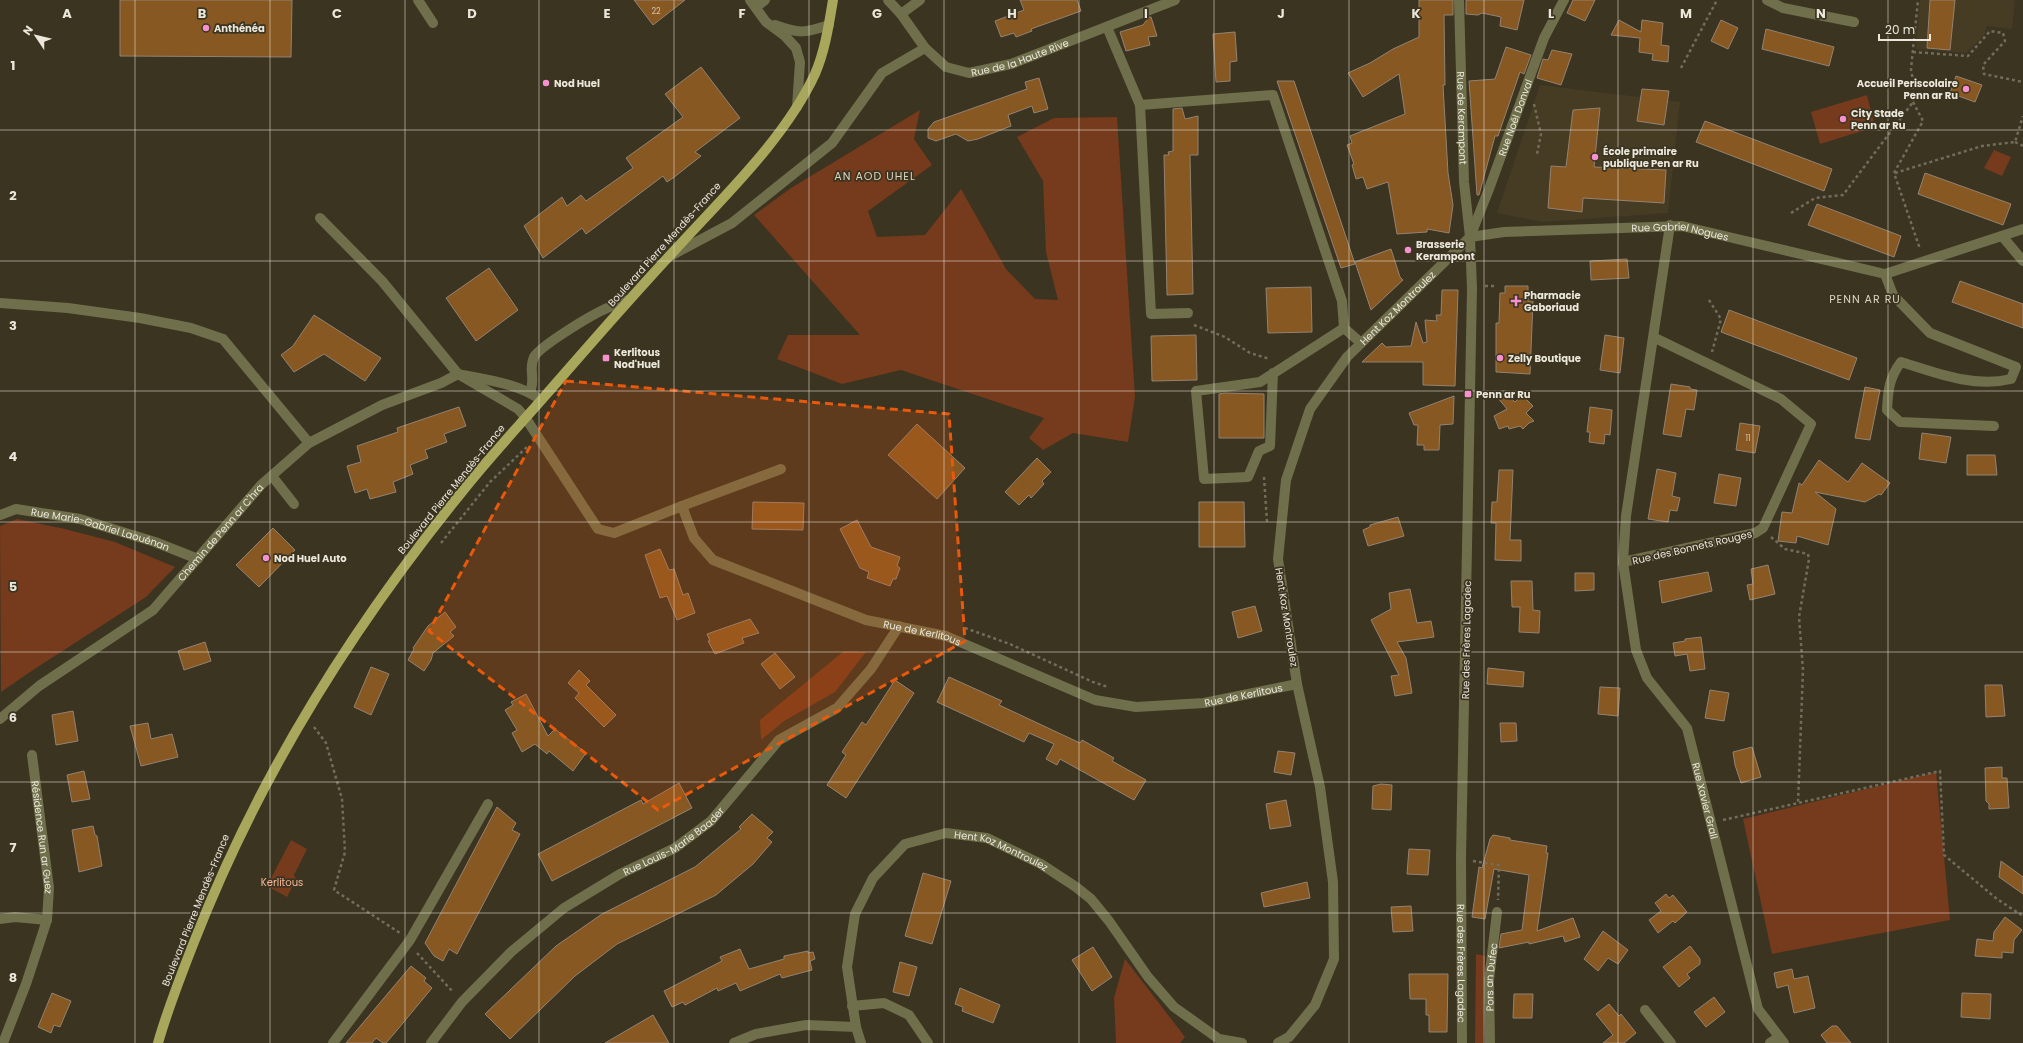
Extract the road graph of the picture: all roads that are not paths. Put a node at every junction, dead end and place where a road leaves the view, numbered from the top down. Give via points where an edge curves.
1 (418, 0) edge
2 (765, 0) edge
3 (833, 0) edge
4 (888, 0) edge
5 (920, 0) edge
6 (1175, 0) edge
7 (1459, 0) edge
8 (1564, 0) edge
9 (1767, 0) edge
10 (753, 3) edge
11 (901, 14) junction
12 (766, 22) junction
13 (1854, 22) dead end
14 (433, 23) dead end
15 (829, 25) junction
16 (1107, 28) junction
17 (925, 48) junction
18 (1140, 105) junction
19 (797, 107) junction
20 (320, 218) dead end
21 (1670, 225) junction
22 (2023, 229) edge
23 (2002, 236) junction
24 (1470, 237) junction
25 (668, 257) junction
26 (2023, 261) edge
27 (1886, 274) junction
28 (628, 300) junction
29 (0, 303) edge
30 (1188, 313) road end
31 (1344, 328) junction
32 (1653, 337) junction
33 (1361, 343) junction
34 (1273, 373) junction
35 (458, 374) junction
36 (530, 392) junction
37 (541, 400) junction
38 (525, 417) junction
39 (1994, 426) dead end
40 (309, 443) junction
41 (781, 469) dead end
42 (272, 476) junction
43 (294, 504) dead end
44 (682, 506) junction
45 (0, 515) edge
46 (198, 559) junction
47 (1623, 562) junction
48 (899, 626) junction
49 (1298, 684) junction
50 (0, 719) edge
51 (32, 755) dead end
52 (488, 804) dead end
53 (1497, 912) road end
54 (0, 919) edge
55 (47, 920) junction
56 (852, 1006) junction
57 (1645, 1010) dead end
58 (856, 1027) junction
59 (1781, 1040) edge
60 (2, 1043) edge
61 (158, 1043) edge
62 (333, 1043) edge
63 (432, 1043) edge
64 (734, 1043) edge
65 (861, 1043) edge
66 (928, 1043) edge
67 (1242, 1043) edge
68 (1278, 1043) edge
69 (1462, 1043) edge
70 (1490, 1043) edge
71 (1671, 1043) edge
72 (1770, 1043) edge

1 - 14 street
2 - 10 street
3 - 15 main road, Boulevard Pierre Mendès-France
4 - 11 street, Rue de la Haute Rive
5 - 11 street
6 - 16 street, Rue de la Haute Rive
7 - 24 street, Rue de Kerampont via 1464,182
8 - 24 street, Rue Noël Donval via 1544,38
9 - 13 street via 1783,8
10 - 12 street
11 - 17 street, Rue de la Haute Rive
12 - 15 street via 796,32
12 - 19 street via 796,48 800,62
15 - 19 main road, Boulevard Pierre Mendès-France via 816,71
16 - 17 street, Rue de la Haute Rive via 1011,64 968,72 946,67
16 - 18 street
17 - 25 street via 882,73 832,143 732,223
18 - 30 street via 1151,314
18 - 31 street via 1273,95 1342,301
19 - 25 main road, Boulevard Pierre Mendès-France via 754,163
20 - 35 street via 382,281
21 - 24 street, Rue Gabriel Nogues via 1504,232
21 - 27 street, Rue Gabriel Nogues
21 - 32 street, Rue des Bonnets Rouges
22 - 23 street
23 - 26 street
23 - 27 street
24 - 33 street, Hent Koz Montroulez
24 - 69 street, Rue des Frères Lagadec via 1472,309 1461,858
25 - 28 main road, Boulevard Pierre Mendès-France
27 - 39 street via 1893,295 1930,333 2016,367 2011,379 1994,383 1948,378 1901,362 1892,374 1887,410 1900,422
28 - 36 street via 603,310 564,333 535,356 531,370 534,383
28 - 37 main road, Boulevard Pierre Mendès-France
29 - 40 street via 68,308 140,318 191,328 223,339
31 - 33 street
31 - 34 street
32 - 47 street, Rue des Bonnets Rouges via 1626,516
32 - 47 street, Rue des Bonnets Rouges via 1781,399 1811,424 1763,528 1755,533
33 - 49 street, Hent Koz Montroulez via 1347,357 1310,408 1286,480 1278,559
34 - 34 street via 1260,382 1196,391 1204,479 1248,477 1259,451 1270,446
35 - 36 street
35 - 38 street via 518,409
35 - 40 street, Chemin de Penn ar C'hra via 441,384 382,405
36 - 37 street
37 - 38 main road, Boulevard Pierre Mendès-France
38 - 44 street via 598,530 614,533
38 - 61 main road, Boulevard Pierre Mendès-France via 461,492 405,565 332,670 282,753 241,831 209,904 167,1012
40 - 42 street, Chemin de Penn ar C'hra
41 - 44 street
42 - 43 street
42 - 46 street, Chemin de Penn ar C'hra via 261,485
44 - 48 street, Rue de Kerlitous via 694,538 713,560 866,620
45 - 46 street, Rue Marie-Gabriel Laouénan via 16,509 80,519 155,542
46 - 50 street, Chemin de Penn ar C'hra via 153,610 39,686
47 - 59 street, Rue Xavier Grall via 1636,650 1647,678 1687,728 1758,1008
48 - 49 street, Rue de Kerlitous via 946,636 1095,700 1136,707 1204,703
48 - 63 street, Rue Louis-Marie Baader via 871,669 836,708 778,740 711,821 675,848 620,874 564,908 511,952 462,1002
49 - 68 street, Hent Koz Montroulez via 1320,787 1333,882 1334,959 1315,1006 1289,1037
51 - 55 street, Résidence Run ar Guez via 49,888
52 - 62 street via 410,940
53 - 70 street, Pors an Dufec via 1489,980
54 - 55 street via 15,917
55 - 60 street, Résidence Run ar Guez via 26,984
56 - 58 street, Hent Koz Montroulez
56 - 66 street via 884,1003 903,1012 909,1015
56 - 67 street, Hent Koz Montroulez via 847,967 855,914 873,878 905,844 946,832 988,838 1041,864 1076,886 1109,921 1148,977 1174,1007 1219,1039
57 - 71 street
58 - 64 street via 806,1025 756,1034
58 - 65 street, Hent Koz Montroulez
59 - 72 street

